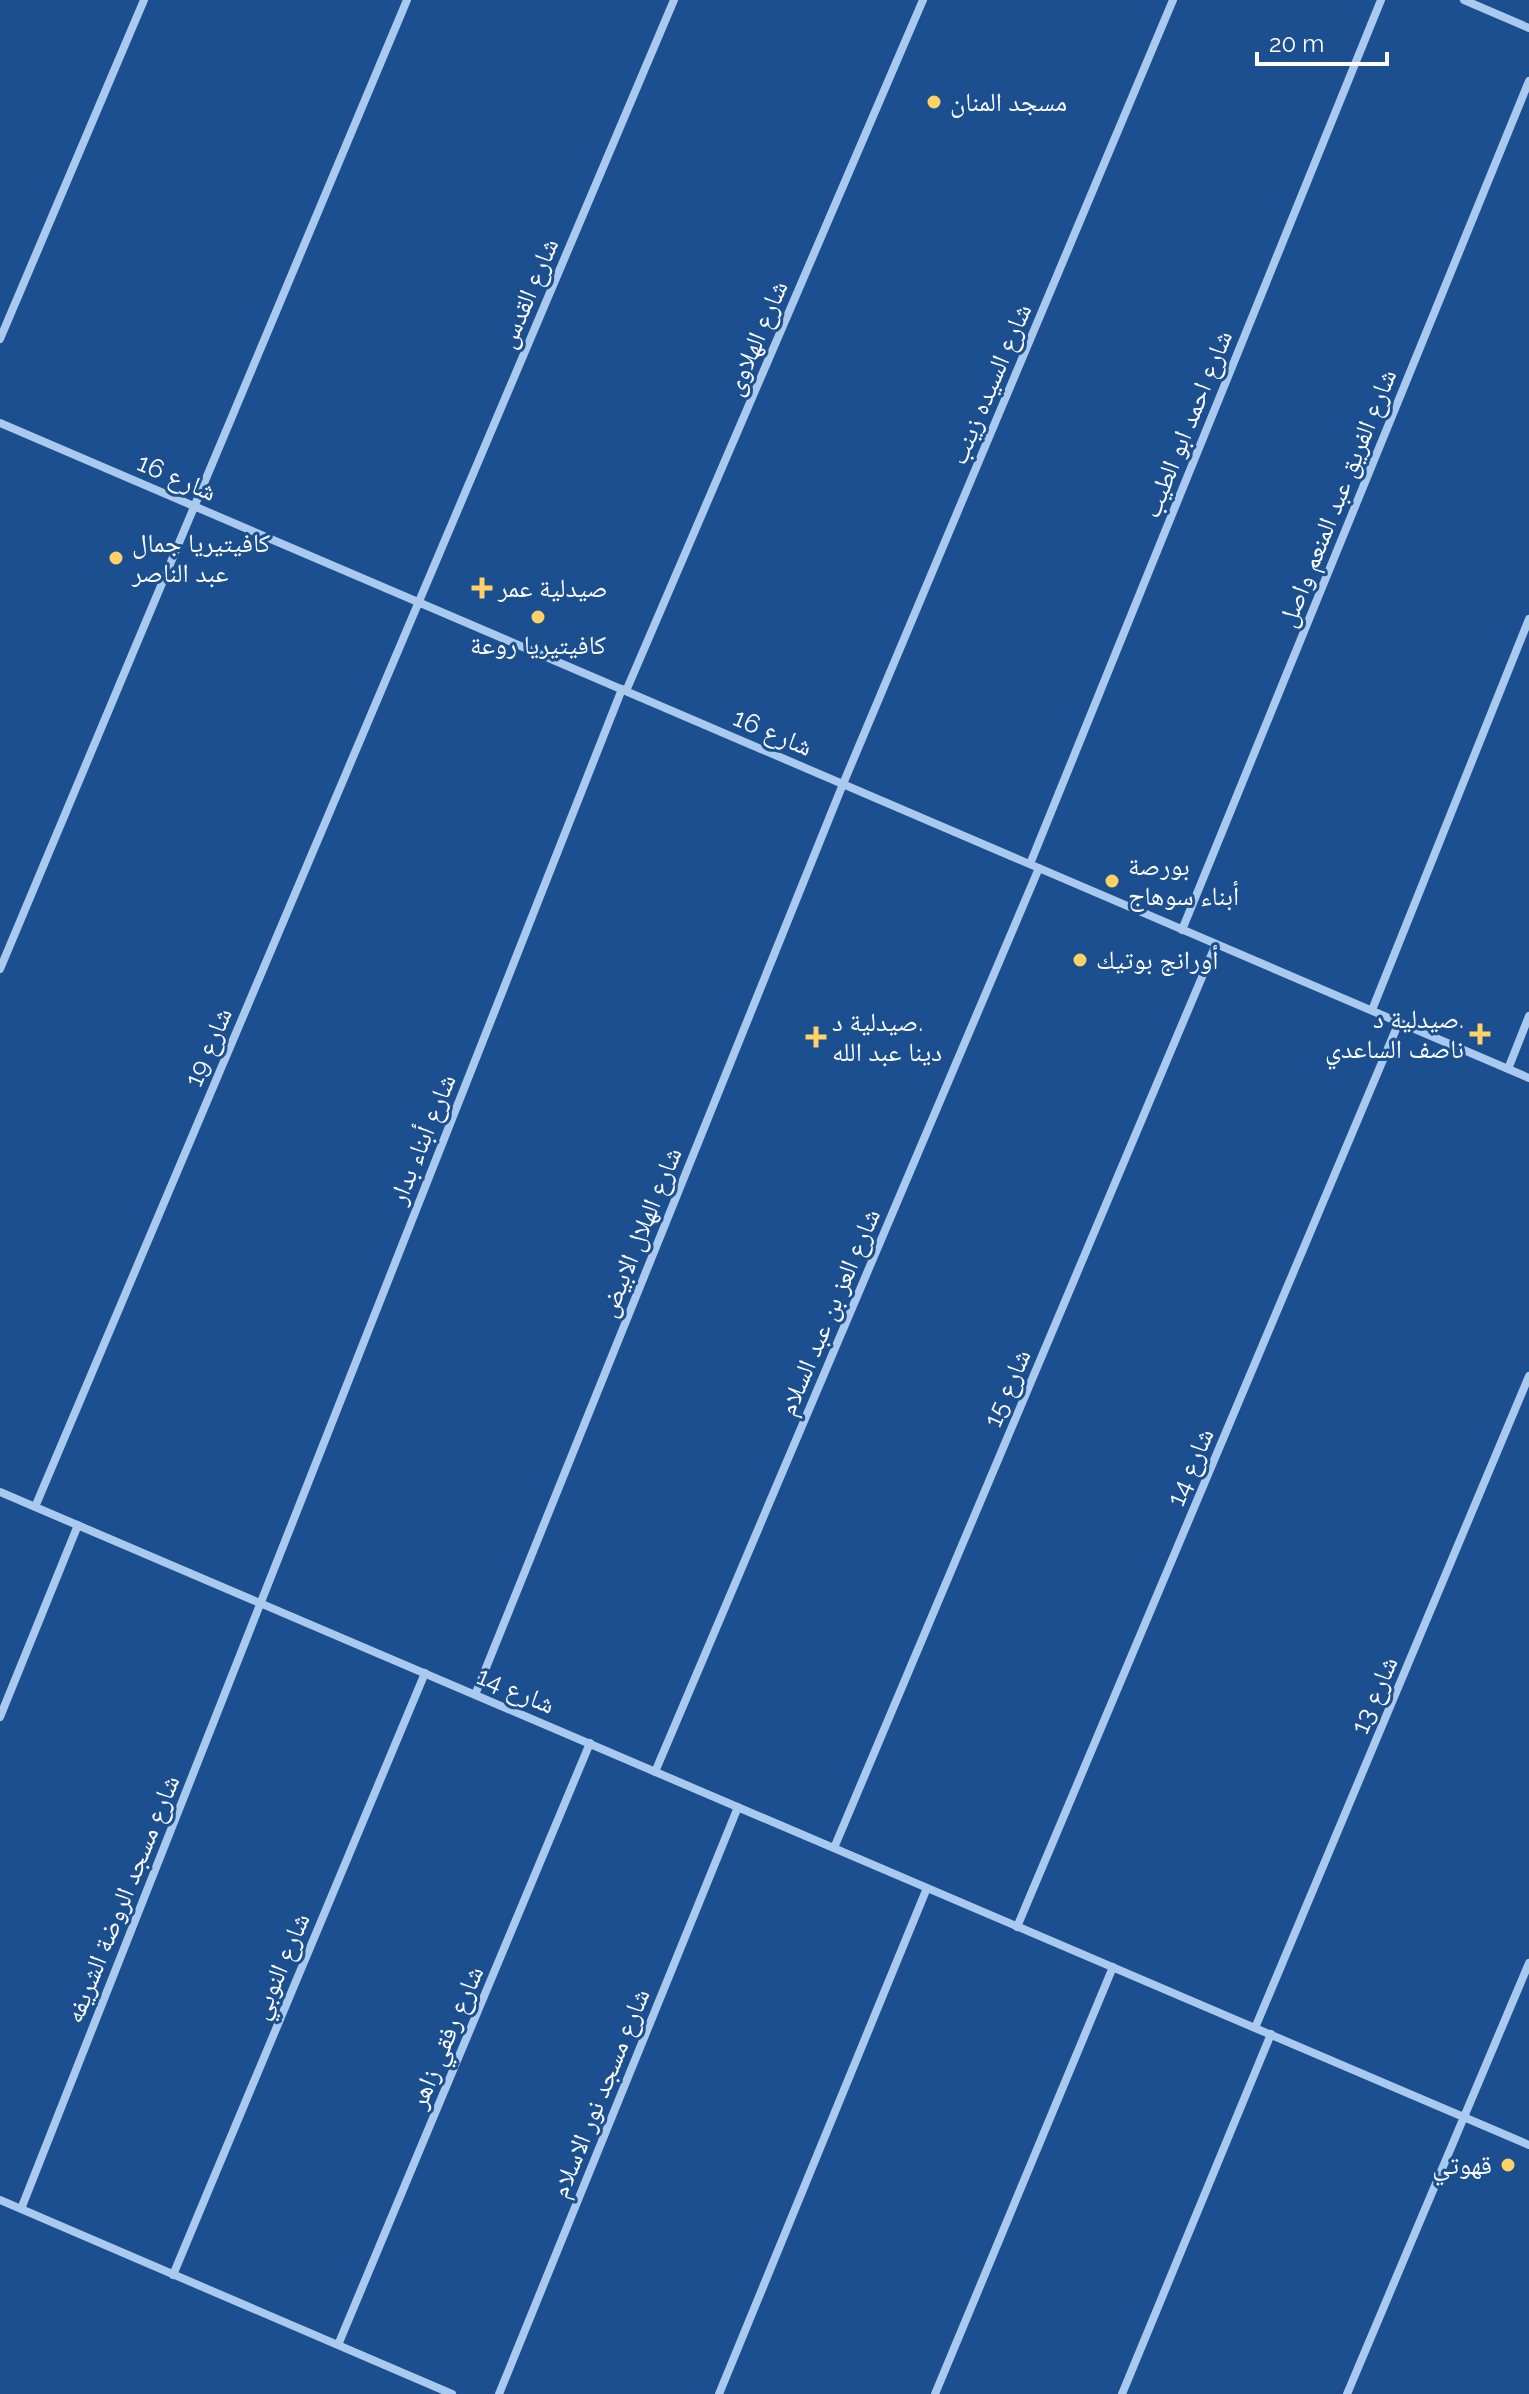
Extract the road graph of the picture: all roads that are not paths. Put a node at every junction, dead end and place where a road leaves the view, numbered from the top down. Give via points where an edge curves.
1 (144, 0) edge
2 (407, 0) edge
3 (674, 0) edge
4 (923, 0) edge
5 (1173, 0) edge
6 (1381, 0) edge
7 (1464, 0) edge
8 (1483, 4) edge
9 (1529, 28) edge
10 (1529, 81) edge
11 (0, 339) edge
12 (0, 423) edge
13 (192, 505) junction
14 (419, 602) junction
15 (1529, 619) edge
16 (624, 690) junction
17 (843, 784) junction
18 (1035, 866) junction
19 (1182, 930) junction
20 (1216, 944) junction
21 (0, 969) edge
22 (1372, 1010) junction
23 (1529, 1016) edge
24 (1399, 1022) junction
25 (1508, 1069) junction
26 (1529, 1078) edge
27 (1529, 1376) edge
28 (0, 1492) edge
29 (35, 1507) junction
30 (78, 1525) junction
31 (260, 1603) junction
32 (425, 1673) junction
33 (475, 1695) junction
34 (0, 1717) edge
35 (590, 1743) junction
36 (655, 1772) junction
37 (738, 1807) junction
38 (834, 1848) junction
39 (927, 1888) junction
40 (1017, 1927) junction
41 (1529, 1963) edge
42 (1113, 1967) junction
43 (1255, 2028) junction
44 (1271, 2034) junction
45 (1463, 2117) junction
46 (1529, 2145) edge
47 (0, 2200) edge
48 (21, 2209) junction
49 (173, 2275) junction
50 (338, 2345) junction
51 (452, 2394) edge
52 (499, 2394) edge
53 (719, 2394) edge
54 (935, 2394) edge
55 (1122, 2394) edge
56 (1347, 2394) edge

1 - 11 street
2 - 13 street
3 - 14 street, شارع القدس
4 - 16 street, شارع الهلاوى
5 - 17 street, شارع السيده زينب
6 - 18 street, شارع احمد ابو الطيب
7 - 8 street
8 - 9 street
10 - 19 street, شارع الفريق عبد المنعم واصل
12 - 13 street, شارع 16
13 - 14 street, شارع 16
13 - 21 street
14 - 16 street, شارع 16
14 - 29 street, شارع 19
15 - 22 street
16 - 17 street, شارع 16
16 - 31 street, شارع أبناء بدار
17 - 18 street, شارع 16
17 - 33 street, شارع الهلال الابيض
18 - 19 street, شارع 16
18 - 36 street, شارع العز بن عبد السلام
19 - 20 street, شارع 16
20 - 22 street, شارع 16
20 - 38 street, شارع 15
22 - 24 street, شارع 16
23 - 25 street
24 - 25 street, شارع 16
24 - 40 street, شارع 14
25 - 26 street, شارع 16
27 - 43 street, شارع 13
28 - 29 street, شارع 14
29 - 30 street, شارع 14
30 - 31 street, شارع 14
30 - 34 street
31 - 32 street, شارع 14
31 - 48 street, شارع مسجد الروضة الشريفه
32 - 33 street, شارع 14
32 - 49 street, شارع النوبي
33 - 35 street, شارع 14
35 - 36 street, شارع 14
35 - 50 street, شارع رفقي زاهر
36 - 37 street, شارع 14
37 - 38 street, شارع 14
37 - 52 street, شارع مسجد نور الاسلام
38 - 39 street, شارع 14
39 - 40 street, شارع 14
39 - 53 street
40 - 42 street, شارع 14
41 - 45 street
42 - 43 street, شارع 14
42 - 54 street
43 - 44 street, شارع 14
44 - 45 street, شارع 14
44 - 55 street
45 - 46 street, شارع 14
45 - 56 street
47 - 48 street
48 - 49 street
49 - 50 street
50 - 51 street

